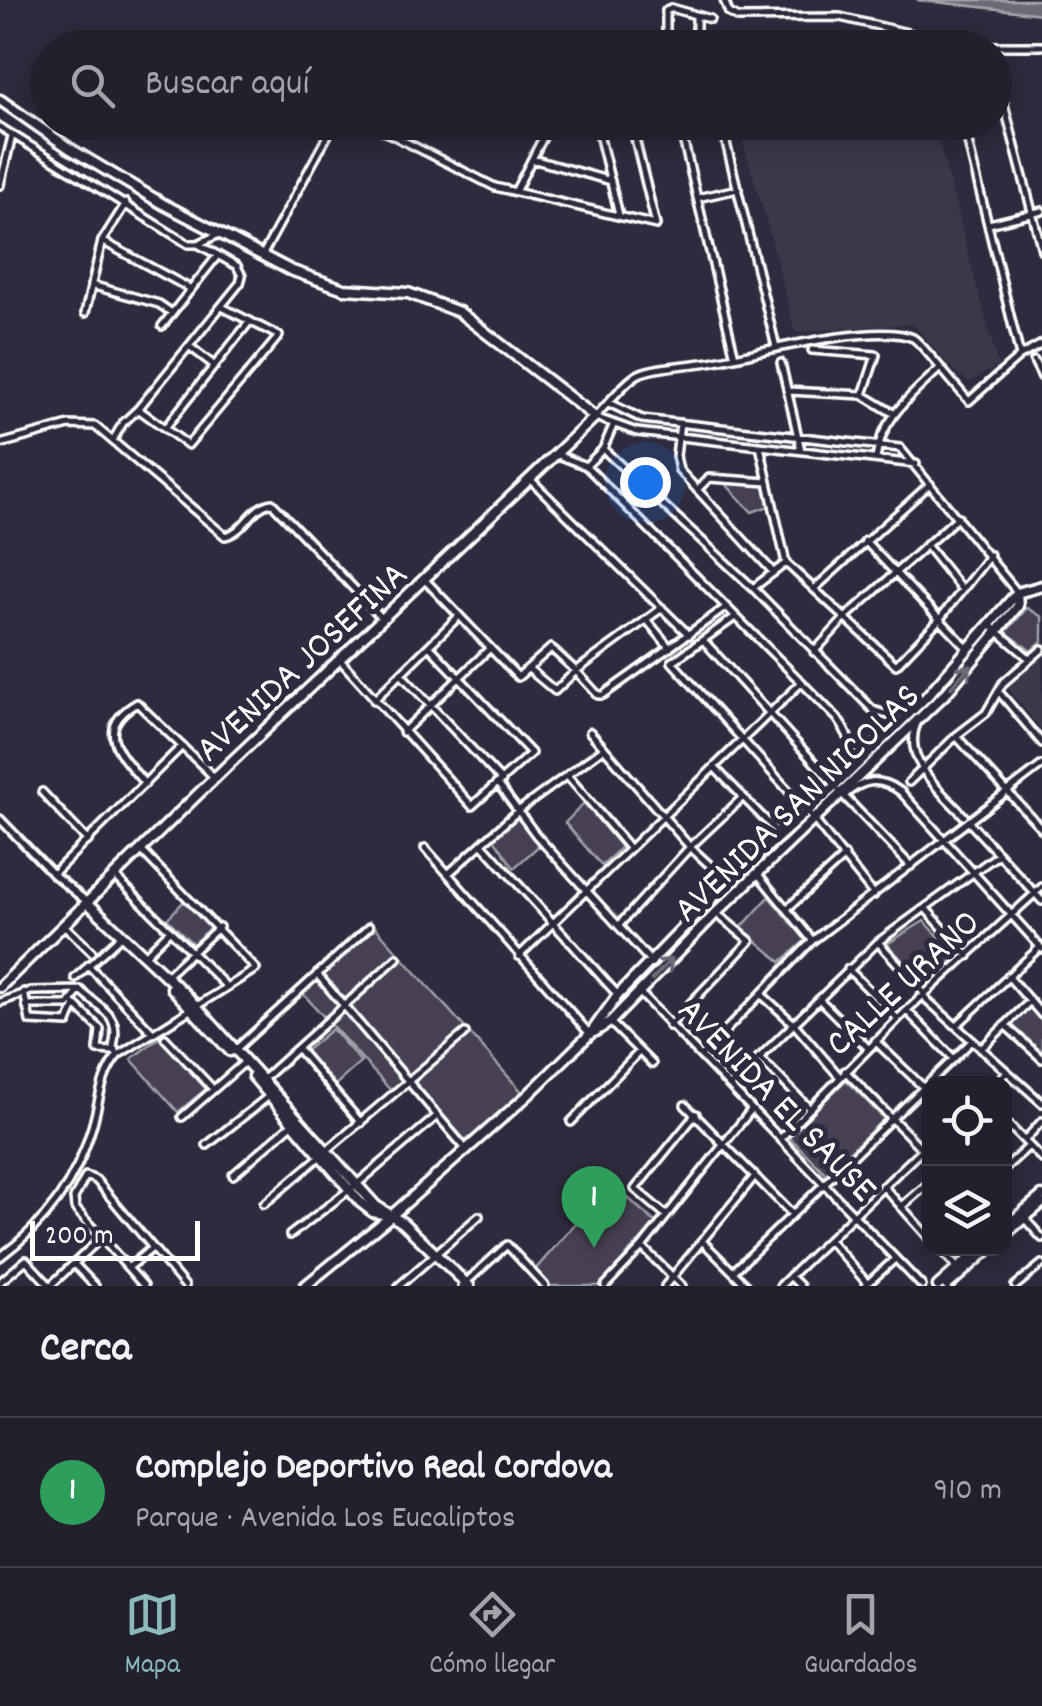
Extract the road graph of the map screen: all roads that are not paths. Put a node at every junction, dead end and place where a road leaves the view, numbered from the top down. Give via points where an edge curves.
1 (724, 0) edge
2 (696, 14) junction
3 (710, 19) dead end
4 (666, 30) edge
5 (696, 30) edge
6 (895, 30) edge
7 (1042, 46) edge
8 (1012, 47) edge
9 (0, 100) edge
10 (30, 121) edge
11 (0, 127) edge
12 (12, 136) junction
13 (1012, 136) edge
14 (58, 140) edge
15 (325, 140) edge
16 (402, 140) edge
17 (542, 140) edge
18 (601, 140) edge
19 (635, 140) edge
20 (683, 140) edge
21 (726, 140) edge
22 (968, 140) edge
23 (532, 159) junction
24 (611, 181) junction
25 (0, 186) edge
26 (738, 188) junction
27 (516, 190) junction
28 (697, 198) junction
29 (126, 203) junction
30 (1042, 211) edge
31 (1032, 214) junction
32 (619, 215) junction
33 (990, 224) junction
34 (219, 234) junction
35 (102, 241) junction
36 (198, 244) junction
37 (1042, 250) edge
38 (218, 254) junction
39 (262, 256) junction
40 (91, 285) junction
41 (191, 289) junction
42 (222, 306) junction
43 (85, 313) dead end
44 (172, 313) junction
45 (250, 321) junction
46 (162, 326) dead end
47 (1042, 344) edge
48 (190, 346) junction
49 (776, 347) junction
50 (812, 350) dead end
51 (735, 356) junction
52 (1020, 356) junction
53 (1034, 361) dead end
54 (781, 363) dead end
55 (215, 366) junction
56 (939, 369) junction
57 (1042, 377) edge
58 (789, 391) junction
59 (864, 395) junction
60 (609, 403) junction
61 (138, 408) junction
62 (894, 414) junction
63 (595, 417) junction
64 (680, 423) junction
65 (613, 426) junction
66 (165, 428) junction
67 (798, 434) junction
68 (678, 437) junction
69 (112, 440) junction
70 (0, 444) edge
71 (878, 444) junction
72 (760, 446) junction
73 (603, 449) junction
74 (801, 450) junction
75 (558, 455) junction
76 (876, 460) junction
77 (916, 464) junction
78 (586, 466) junction
79 (532, 480) junction
80 (768, 482) junction
81 (930, 484) junction
82 (697, 490) junction
83 (958, 518) junction
84 (865, 541) junction
85 (926, 546) junction
86 (990, 556) junction
87 (786, 563) junction
88 (774, 572) junction
89 (896, 574) junction
90 (425, 580) junction
91 (1042, 586) edge
92 (753, 588) junction
93 (814, 589) junction
94 (962, 590) junction
95 (1017, 593) junction
96 (662, 608) junction
97 (725, 608) junction
98 (847, 616) junction
99 (735, 617) junction
100 (458, 618) junction
101 (646, 619) junction
102 (383, 620) junction
103 (938, 621) junction
104 (990, 626) junction
105 (999, 633) junction
106 (688, 635) junction
107 (703, 640) junction
108 (430, 647) junction
109 (670, 648) junction
110 (1042, 649) edge
111 (489, 650) junction
112 (969, 650) junction
113 (814, 652) junction
114 (1030, 659) junction
115 (340, 660) junction
116 (530, 670) junction
117 (576, 671) junction
118 (401, 674) junction
119 (460, 678) junction
120 (802, 682) junction
121 (998, 691) junction
122 (374, 700) junction
123 (431, 705) junction
124 (915, 708) junction
125 (770, 712) junction
126 (920, 719) junction
127 (402, 732) junction
128 (590, 732) dead end
129 (956, 736) junction
130 (741, 742) junction
131 (1042, 743) edge
132 (182, 746) junction
133 (604, 748) junction
134 (1042, 765) edge
135 (714, 767) junction
136 (922, 769) junction
137 (568, 775) junction
138 (215, 778) junction
139 (909, 782) dead end
140 (500, 783) junction
141 (145, 784) junction
142 (834, 784) junction
143 (1006, 790) junction
144 (42, 792) dead end
145 (843, 795) junction
146 (742, 798) junction
147 (518, 810) junction
148 (806, 812) junction
149 (662, 816) junction
150 (0, 819) edge
151 (967, 819) junction
152 (814, 820) junction
153 (1042, 829) edge
154 (780, 835) junction
155 (88, 841) junction
156 (944, 841) junction
157 (482, 844) junction
158 (690, 847) junction
159 (426, 848) dead end
160 (629, 848) junction
161 (141, 850) junction
162 (999, 854) junction
163 (845, 856) junction
164 (911, 867) junction
165 (756, 873) junction
166 (974, 873) junction
167 (54, 874) junction
168 (448, 874) junction
169 (116, 877) junction
170 (728, 882) junction
171 (1042, 888) edge
172 (586, 890) junction
173 (1036, 894) junction
174 (874, 895) junction
175 (1042, 900) edge
176 (88, 903) junction
177 (787, 908) junction
178 (926, 909) junction
179 (716, 913) junction
180 (1012, 915) junction
181 (553, 922) junction
182 (620, 925) junction
183 (65, 926) junction
184 (218, 927) junction
185 (369, 927) dead end
186 (170, 930) junction
187 (121, 936) junction
188 (812, 941) junction
189 (878, 942) junction
190 (1041, 947) edge
191 (92, 952) dead end
192 (194, 952) junction
193 (519, 956) junction
194 (968, 956) junction
195 (143, 958) junction
196 (397, 958) dead end
197 (652, 962) junction
198 (88, 966) junction
199 (848, 969) junction
200 (317, 974) junction
201 (1008, 976) junction
202 (75, 978) dead end
203 (164, 978) junction
204 (0, 987) edge
205 (227, 987) junction
206 (80, 990) junction
207 (24, 992) junction
208 (639, 992) junction
209 (761, 994) junction
210 (924, 994) junction
211 (618, 995) junction
212 (819, 999) junction
213 (1030, 1001) junction
214 (0, 1002) edge
215 (73, 1003) junction
216 (26, 1005) junction
217 (344, 1006) junction
218 (195, 1010) junction
219 (906, 1010) junction
220 (1042, 1015) edge
221 (898, 1019) junction
222 (610, 1022) junction
223 (795, 1025) junction
224 (956, 1025) junction
225 (670, 1026) junction
226 (1005, 1026) junction
227 (153, 1032) junction
228 (464, 1032) dead end
229 (590, 1034) junction
230 (165, 1038) dead end
231 (875, 1041) junction
232 (972, 1041) junction
233 (868, 1048) junction
234 (298, 1049) junction
235 (981, 1050) junction
236 (234, 1051) junction
237 (640, 1052) junction
238 (116, 1053) junction
239 (701, 1056) junction
240 (760, 1057) junction
241 (954, 1059) junction
242 (1042, 1059) edge
243 (244, 1062) junction
244 (652, 1064) dead end
245 (1007, 1072) junction
246 (842, 1073) junction
247 (936, 1076) edge
248 (1003, 1076) edge
249 (261, 1081) junction
250 (408, 1082) junction
251 (731, 1084) junction
252 (922, 1086) edge
253 (214, 1089) junction
254 (922, 1090) edge
255 (269, 1096) junction
256 (1042, 1103) edge
257 (685, 1105) dead end
258 (809, 1108) junction
259 (751, 1110) junction
260 (696, 1114) junction
261 (437, 1116) junction
262 (182, 1117) dead end
263 (892, 1118) junction
264 (1042, 1121) edge
265 (361, 1122) junction
266 (571, 1122) dead end
267 (292, 1124) junction
268 (1012, 1128) edge
269 (780, 1138) junction
270 (725, 1143) junction
271 (1027, 1143) junction
272 (206, 1145) dead end
273 (465, 1148) junction
274 (922, 1148) joint
275 (325, 1154) junction
276 (1042, 1159) edge
277 (1007, 1166) edge
278 (233, 1175) dead end
279 (755, 1176) junction
280 (825, 1182) junction
281 (883, 1186) junction
282 (354, 1187) junction
283 (922, 1189) edge
284 (1042, 1199) edge
285 (264, 1204) dead end
286 (901, 1207) junction
287 (792, 1214) junction
288 (854, 1214) junction
289 (667, 1215) junction
290 (391, 1216) junction
291 (479, 1216) dead end
292 (1022, 1216) junction
293 (1012, 1225) edge
294 (922, 1230) edge
295 (290, 1236) dead end
296 (101, 1238) junction
297 (1042, 1238) edge
298 (829, 1240) junction
299 (703, 1242) junction
300 (642, 1248) junction
301 (151, 1249) junction
302 (436, 1253) junction
303 (947, 1256) edge
304 (972, 1256) edge
305 (981, 1256) edge
306 (0, 1258) edge
307 (895, 1259) junction
308 (74, 1264) junction
309 (1042, 1264) edge
310 (128, 1268) junction
311 (958, 1268) junction
312 (732, 1272) junction
313 (790, 1276) junction
314 (673, 1278) junction
315 (1023, 1280) junction
316 (1, 1284) edge
317 (466, 1285) edge
318 (867, 1285) edge
319 (50, 1286) edge
320 (95, 1286) edge
321 (144, 1286) edge
322 (185, 1286) edge
323 (306, 1286) edge
324 (399, 1286) edge
325 (544, 1286) edge
326 (606, 1286) edge
327 (665, 1286) edge
328 (682, 1286) edge
329 (747, 1286) edge
330 (780, 1286) edge
331 (800, 1286) edge
332 (922, 1286) edge
333 (938, 1286) edge
334 (947, 1286) edge
335 (1016, 1286) edge
336 (1029, 1286) edge

1 - 6 street via 738,18 840,17
2 - 3 street
2 - 4 street via 671,8
2 - 5 street
7 - 8 street
9 - 10 street
11 - 12 street
12 - 25 street
12 - 29 street
13 - 31 street
14 - 34 street
15 - 39 street
16 - 27 street via 495,187
17 - 23 street
18 - 24 street
19 - 32 street via 656,225
20 - 28 street
21 - 26 street
22 - 33 street
23 - 24 street
23 - 27 street
24 - 32 street
26 - 28 street
26 - 49 street
27 - 32 street
28 - 51 street
29 - 35 street
29 - 36 street
30 - 31 street
31 - 33 street
31 - 37 street
33 - 52 street
34 - 36 street
34 - 39 street
35 - 40 street
35 - 41 street
36 - 38 street
38 - 41 street
38 - 42 street via 242,276
39 - 63 street via 333,286 408,293 459,312
40 - 43 street
40 - 44 street
41 - 44 street
42 - 45 street
42 - 48 street
44 - 46 street
45 - 55 street
45 - 66 street via 278,336 188,445
47 - 52 street
48 - 55 street
48 - 61 street
49 - 51 street
49 - 56 street via 896,333 920,342
50 - 59 street via 876,355
51 - 60 street, AVENIDA JOSEFINA via 639,374
52 - 56 street via 969,401
53 - 57 street
54 - 58 street
55 - 66 street
56 - 62 street
58 - 59 street
58 - 67 street
59 - 62 street
60 - 63 street, AVENIDA JOSEFINA
60 - 64 street via 642,419
61 - 66 street
61 - 69 street
62 - 71 street
63 - 65 street
63 - 75 street, AVENIDA JOSEFINA
64 - 67 street
64 - 68 street
65 - 68 street
65 - 73 street
67 - 71 street
67 - 74 street
68 - 72 street
68 - 82 street via 676,463
69 - 70 street via 95,426 79,424
69 - 102 street via 217,533 235,533 260,506 272,504
71 - 76 street
71 - 77 street via 900,448
72 - 74 street
72 - 80 street
73 - 78 street
73 - 92 street
74 - 76 street
75 - 78 street
75 - 79 street, AVENIDA JOSEFINA
76 - 77 street
77 - 81 street
78 - 97 street
79 - 90 street, AVENIDA JOSEFINA
79 - 96 street
80 - 82 street via 709,478
80 - 87 street
81 - 83 street
81 - 84 street
82 - 88 street
83 - 85 street
83 - 86 street
84 - 89 street
84 - 93 street
85 - 89 street
85 - 94 street
86 - 94 street
86 - 95 street
87 - 88 street
87 - 93 street
88 - 92 street
89 - 98 street
89 - 103 street
90 - 100 street
90 - 102 street, AVENIDA JOSEFINA
91 - 95 street
92 - 113 street
93 - 98 street
94 - 103 street
95 - 104 street, AVENIDA SAN NICOLAS
95 - 105 street, AVENIDA SAN NICOLAS via 1018,606
96 - 101 street
96 - 106 street
97 - 99 street
97 - 106 street
98 - 103 street via 896,664
98 - 113 street
99 - 107 street
99 - 120 street
100 - 108 street
100 - 111 street
101 - 109 street
101 - 117 street
102 - 115 street, AVENIDA JOSEFINA
103 - 112 street
104 - 105 street
104 - 112 street, AVENIDA SAN NICOLAS
105 - 114 street
126 -> 105 street, AVENIDA SAN NICOLAS
106 - 109 street
107 - 125 street
107 - 130 street via 672,662
108 - 118 street
108 - 119 street
109 - 117 street via 603,696
110 - 114 street
111 - 116 street via 516,676
111 - 119 street
112 - 124 street, AVENIDA SAN NICOLAS
113 - 124 street via 873,710 888,715
114 - 121 street
115 - 122 street
115 - 138 street, AVENIDA JOSEFINA
116 - 117 street via 555,691
116 - 117 street via 552,648
118 - 122 street
118 - 123 street
119 - 123 street
119 - 140 street via 530,753
120 - 125 street
120 - 142 street via 850,735 850,755
121 - 129 street via 986,712
121 - 131 street
122 - 127 street
123 - 127 street
123 - 140 street
124 - 142 street, AVENIDA SAN NICOLAS
125 - 130 street
125 - 142 street
126 - 136 street via 914,743
126 - 145 street, AVENIDA SAN NICOLAS
127 - 140 street via 472,806
128 - 133 street
129 - 136 street
129 - 143 street
130 - 135 street
130 - 148 street
132 - 138 street
132 - 141 street
132 - 141 street via 132,705 115,723 114,742
133 - 137 street
133 - 149 street
134 - 143 street
135 - 146 street
135 - 149 street
136 - 139 street
136 - 151 street
137 - 147 street
137 - 160 street
138 - 161 street, AVENIDA JOSEFINA
140 - 147 street
141 - 155 street
142 - 145 street
142 - 148 street, AVENIDA SAN NICOLAS
143 - 151 street
143 - 153 street
144 - 155 street
145 - 152 street, AVENIDA SAN NICOLAS
145 - 156 street via 866,781 890,784
145 - 164 street
146 - 154 street
146 - 158 street
147 - 157 street
147 - 172 street
148 - 152 street
148 - 154 street, AVENIDA SAN NICOLAS
149 - 158 street
149 - 160 street
150 - 167 street
151 - 156 street
151 - 162 street
152 - 163 street
152 - 165 street, AVENIDA SAN NICOLAS
154 - 170 street, AVENIDA SAN NICOLAS
155 - 167 street
156 - 164 street
156 - 166 street
157 - 168 street
157 - 181 street
158 - 170 street
158 - 182 street
159 - 168 street
160 - 172 street
161 - 169 street, AVENIDA JOSEFINA
161 - 184 street
162 - 166 street
162 - 173 street
163 - 174 street
163 - 177 street
164 - 174 street
165 - 177 street
165 - 179 street, AVENIDA SAN NICOLAS
166 - 178 street
166 - 180 street
167 - 176 street
168 - 193 street
169 - 176 street, AVENIDA JOSEFINA
169 - 186 street
170 - 197 street, AVENIDA SAN NICOLAS
171 - 173 street, CALLE URANO
172 - 181 street
172 - 182 street
173 - 175 street
173 - 180 street, CALLE URANO
174 - 188 street
176 - 183 street, AVENIDA JOSEFINA
176 - 187 street
177 - 188 street
178 - 189 street
178 - 194 street
208 -> 179 street, AVENIDA SAN NICOLAS
179 - 225 street via 750,942
180 - 190 street
180 - 194 street, CALLE URANO
181 - 193 street
181 - 211 street
182 - 197 street
183 - 191 street
183 - 204 street, AVENIDA JOSEFINA
184 - 192 street
184 - 205 street via 256,969
185 - 200 street
186 - 192 street
186 - 195 street
187 - 195 street
187 - 198 street
188 - 209 street
189 - 199 street
189 - 210 street
190 - 201 street
192 - 203 street
192 - 205 street
193 - 229 street
194 - 210 street, CALLE URANO
195 - 203 street
196 - 217 street
197 - 211 street, AVENIDA SAN NICOLAS
198 - 202 street
198 - 227 street
199 - 212 street
199 - 221 street
200 - 217 street
200 - 236 street
201 - 213 street
201 - 224 street
203 - 218 street
205 - 218 street
206 - 207 street
206 - 215 street
206 - 238 street via 115,1022
207 - 214 street
207 - 216 street
208 - 222 street, AVENIDA SAN NICOLAS
208 - 225 street, AVENIDA EL SAUSE
209 - 223 street
209 - 239 street
210 - 219 street, CALLE URANO
210 - 224 street
211 - 229 street, AVENIDA SAN NICOLAS
212 - 223 street
212 - 233 street
213 - 220 street
213 - 226 street
215 - 216 street
215 - 216 street via 68,1023 30,1022
215 - 238 street via 100,1030 98,1050
217 - 234 street
217 - 250 street
218 - 227 street
218 - 236 street
219 - 221 street, CALLE URANO
219 - 241 street
221 - 231 street, CALLE URANO
222 - 229 street, AVENIDA SAN NICOLAS
222 - 237 street
223 - 240 street
223 - 246 street
224 - 232 street
225 - 239 street, AVENIDA EL SAUSE
226 - 235 street
226 - 242 street
227 - 238 street
228 - 250 street
229 - 273 street, AVENIDA SAN NICOLAS
230 - 253 street
231 - 233 street, CALLE URANO
231 - 252 street
232 - 235 street
232 - 241 street
233 - 246 street, CALLE URANO
234 - 249 street
234 - 265 street
235 - 245 street
236 - 243 street
237 - 244 street
237 - 266 street
238 - 306 street via 70,1181 51,1211
239 - 251 street, AVENIDA EL SAUSE
240 - 251 street
240 - 258 street
241 - 247 street
243 - 249 street
243 - 253 street
245 - 248 street
245 - 256 street
246 - 258 street, CALLE URANO
246 - 263 street
249 - 255 street
249 - 275 street
250 - 261 street
250 - 265 street
251 - 259 street, AVENIDA EL SAUSE
253 - 262 street
254 - 263 street
255 - 267 street
255 - 272 street
257 - 260 street
258 - 269 street, CALLE URANO
259 - 269 street, AVENIDA EL SAUSE
259 - 270 street
260 - 270 street
260 - 289 street via 635,1188
261 - 273 street
261 - 282 street
263 - 274 street
263 - 280 street
264 - 271 street
265 - 275 street
267 - 275 street
267 - 278 street
268 - 271 street
269 - 280 street, AVENIDA EL SAUSE
270 - 279 street
270 - 289 street
271 - 276 street
271 - 277 street
273 - 290 street, AVENIDA SAN NICOLAS
274 - 281 street
275 - 282 street
275 - 285 street
279 - 287 street
279 - 299 street
280 - 287 street
280 - 288 street, AVENIDA EL SAUSE
281 - 286 street
281 - 288 street
282 - 290 street
282 - 295 street
283 - 286 street
284 - 292 street
286 - 294 street
287 - 312 street
288 - 298 street
288 - 307 street, AVENIDA EL SAUSE
289 - 300 street
290 - 302 street
290 - 323 street, AVENIDA SAN NICOLAS
291 - 302 street
292 - 293 street
292 - 297 street
296 - 301 street via 74,1204 86,1176
296 - 308 street
296 - 310 street
298 - 313 street
298 - 318 street
299 - 312 street
299 - 314 street
300 - 314 street
300 - 326 street
301 - 310 street
301 - 322 street
302 - 317 street
302 - 324 street
303 - 311 street
304 - 311 street
305 - 334 street
307 - 318 street
307 - 332 street, AVENIDA EL SAUSE
308 - 319 street
308 - 320 street
309 - 315 street
310 - 321 street
311 - 333 street
312 - 329 street
313 - 330 street
313 - 331 street
314 - 327 street
314 - 328 street
315 - 335 street
315 - 336 street
316 - 319 street via 26,1260
317 - 325 street via 507,1246

